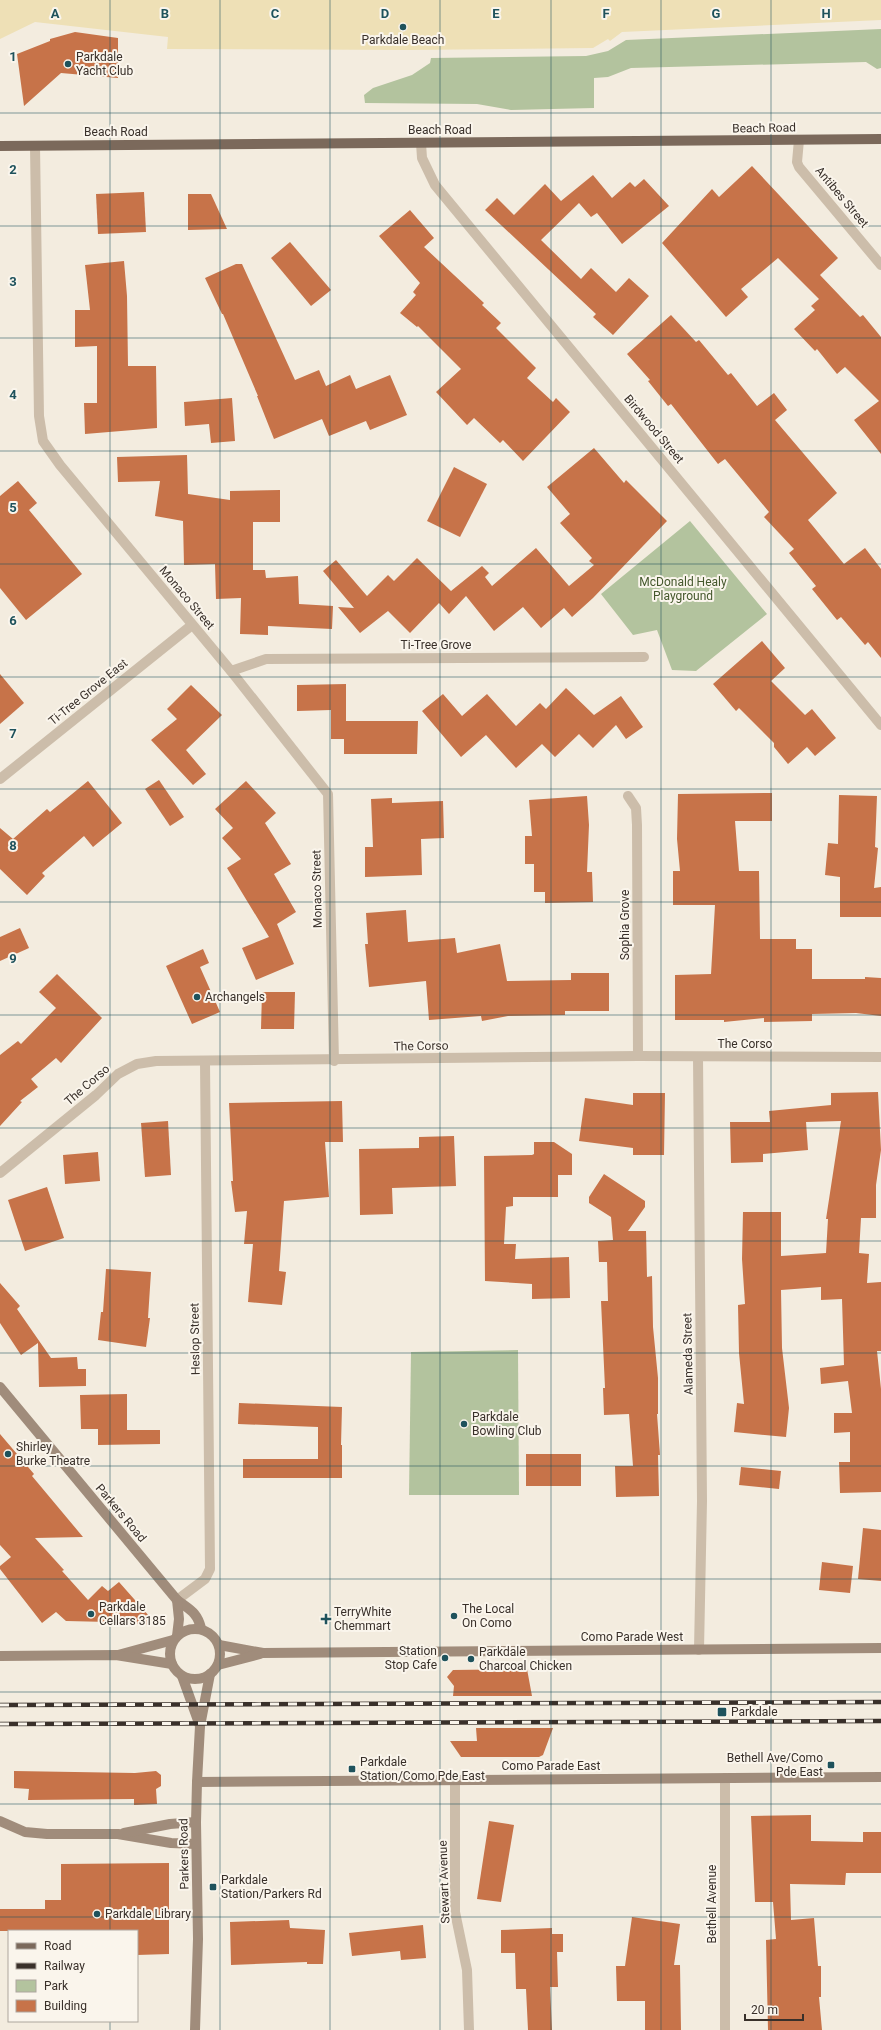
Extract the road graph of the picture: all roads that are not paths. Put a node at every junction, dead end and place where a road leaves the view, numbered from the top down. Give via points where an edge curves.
1 (881, 139) edge
2 (799, 140) junction
3 (421, 143) junction
4 (0, 146) edge
5 (35, 146) junction
6 (881, 265) edge
7 (192, 625) junction
8 (644, 657) dead end
9 (231, 671) junction
10 (881, 725) edge
11 (0, 779) edge
12 (628, 796) dead end
13 (638, 1056) junction
14 (881, 1057) edge
15 (698, 1058) junction
16 (334, 1061) junction
17 (204, 1062) junction
18 (0, 1173) edge
19 (0, 1387) edge
20 (177, 1600) junction
21 (201, 1628) junction
22 (175, 1638) junction
23 (219, 1644) junction
24 (881, 1648) edge
25 (699, 1650) junction
26 (263, 1653) junction
27 (116, 1655) junction
28 (0, 1656) edge
29 (172, 1664) junction
30 (218, 1665) junction
31 (210, 1674) junction
32 (182, 1676) junction
33 (200, 1726) junction
34 (881, 1777) edge
35 (725, 1778) junction
36 (455, 1780) junction
37 (197, 1782) junction
38 (0, 1821) edge
39 (196, 1822) junction
40 (118, 1834) junction
41 (196, 1844) junction
42 (195, 2030) edge
43 (469, 2030) edge
44 (725, 2030) edge

1 - 2 main road, Beach Road
2 - 3 main road, Beach Road
2 - 6 street, Antibes Street via 797,162 800,167
3 - 5 main road, Beach Road
3 - 10 street, Birdwood Street via 422,158 435,185
4 - 5 main road, Beach Road
5 - 7 street, Monaco Street via 39,416 43,441
7 - 9 street, Monaco Street
7 - 11 street, Ti-Tree Grove East
8 - 9 street, Ti-Tree Grove via 266,659
9 - 16 street, Monaco Street via 328,794
12 - 13 street, Sophia Grove via 636,808 637,825
13 - 15 street, The Corso
13 - 16 street, The Corso
14 - 15 street, The Corso
15 - 25 street, Alameda Street via 702,1501
16 - 17 street, The Corso
17 - 18 street, The Corso via 149,1062 137,1064 118,1074
17 - 20 street, Heslop Street via 210,1569 205,1579
19 - 20 street, Parkers Road
20 - 21 street, Parkers Road via 194,1612
20 - 22 street via 179,1619
21 - 22 street via 184,1630
21 - 23 street via 215,1637
22 - 27 street
22 - 29 street via 170,1656
23 - 26 street, Como Parade West
23 - 30 street
24 - 25 street, Como Parade West
25 - 26 street, Como Parade West
26 - 30 street, Como Parade West
27 - 28 street
27 - 29 street
29 - 32 street
30 - 31 street
31 - 32 street via 196,1679
31 - 33 street, Parkers Road
32 - 33 street, Parkers Road
33 - 37 street, Parkers Road
34 - 35 street, Como Parade East
35 - 36 street, Como Parade East
35 - 44 street, Bethell Avenue
36 - 37 street, Como Parade East
36 - 43 street, Stewart Avenue via 455,1912 467,1970
37 - 39 street, Parkers Road
38 - 40 street via 25,1832
39 - 40 street
39 - 41 street, Parkers Road
40 - 41 street via 171,1843
41 - 42 street, Parkers Road via 198,1939

